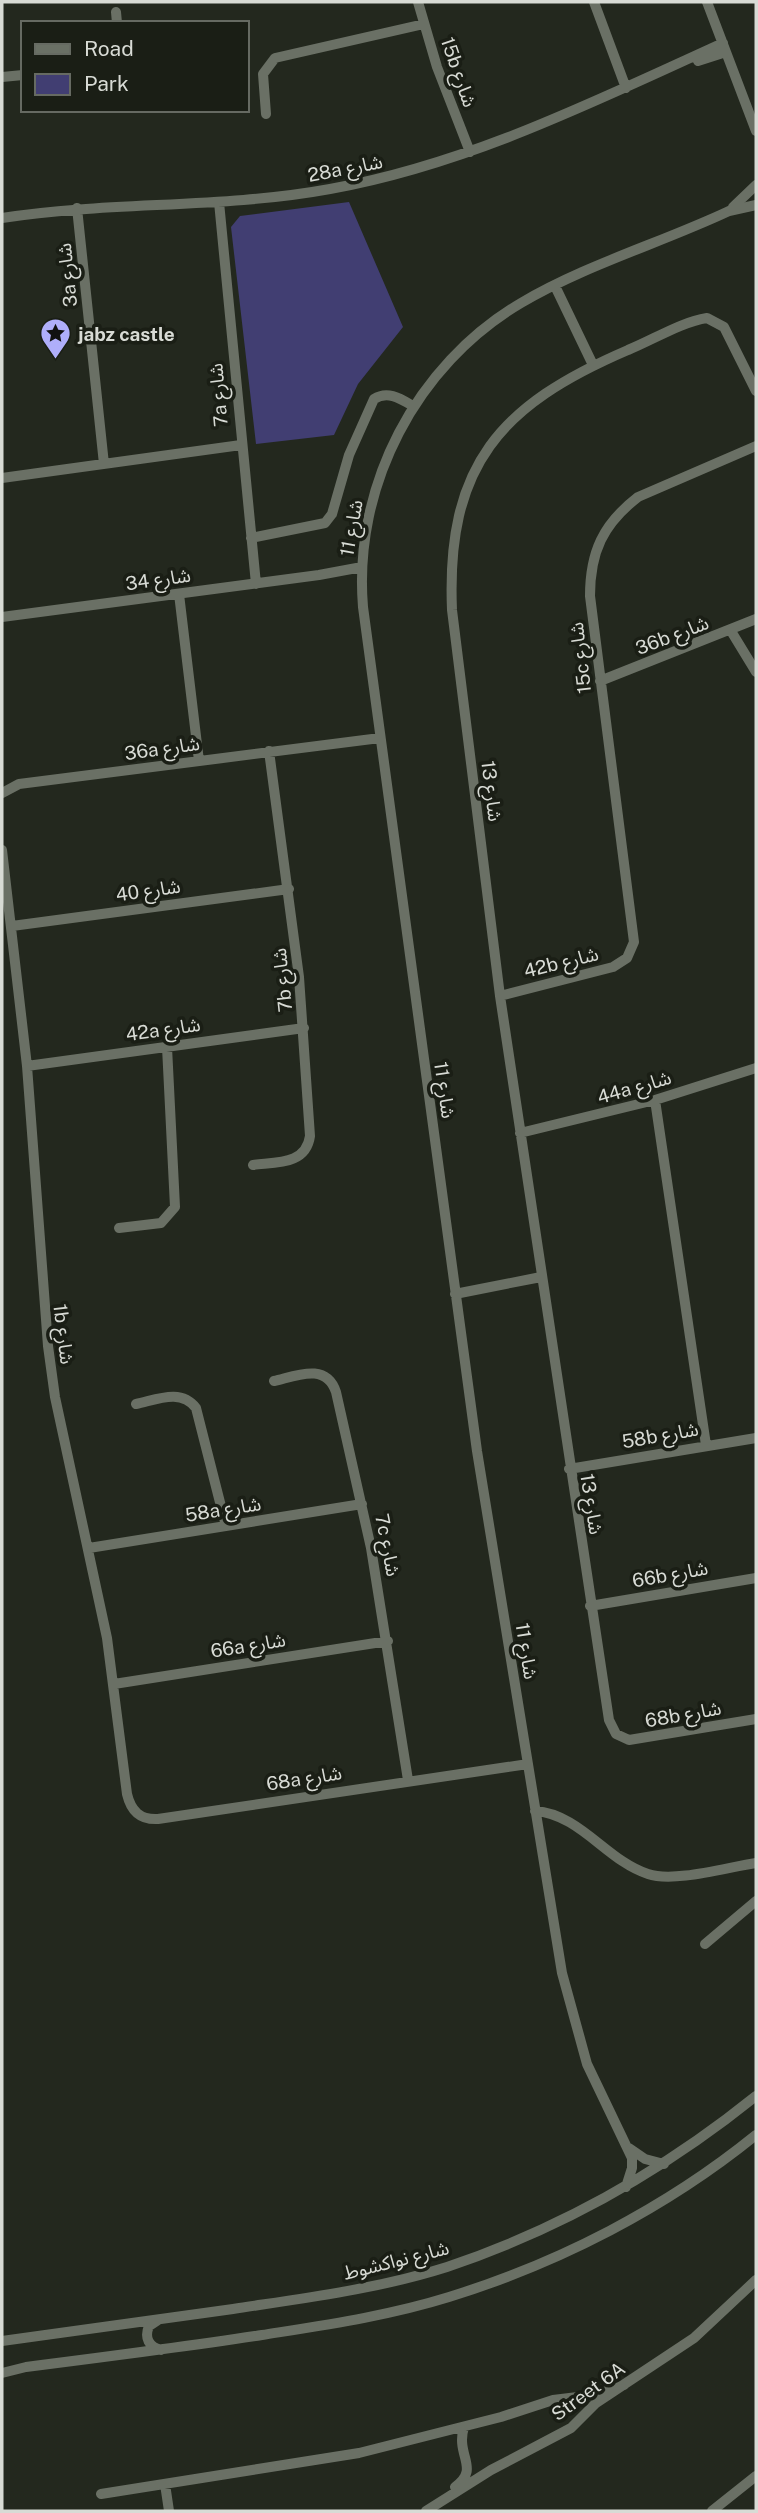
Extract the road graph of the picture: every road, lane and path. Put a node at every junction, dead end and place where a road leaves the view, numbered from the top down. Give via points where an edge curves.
1 (418, 2) edge
2 (594, 2) edge
3 (707, 2) edge
4 (424, 24) junction
5 (724, 48) junction
6 (21, 75) edge
7 (2, 77) edge
8 (626, 88) junction
9 (266, 114) dead end
10 (756, 131) edge
11 (470, 152) junction
12 (756, 185) edge
13 (219, 202) junction
14 (756, 205) edge
15 (77, 208) junction
16 (729, 211) junction
17 (2, 218) edge
18 (559, 284) junction
19 (593, 365) junction
20 (756, 391) edge
21 (411, 409) junction
22 (241, 446) junction
23 (756, 446) edge
24 (104, 464) junction
25 (2, 478) edge
26 (250, 534) junction
27 (361, 571) junction
28 (256, 584) junction
29 (179, 594) junction
30 (2, 617) edge
31 (756, 620) edge
32 (731, 631) junction
33 (756, 671) edge
34 (600, 681) junction
35 (379, 734) junction
36 (270, 751) junction
37 (199, 761) junction
38 (2, 793) edge
39 (2, 850) edge
40 (289, 888) junction
41 (12, 926) junction
42 (628, 958) joint
43 (500, 996) junction
44 (304, 1027) junction
45 (167, 1046) junction
46 (27, 1066) junction
47 (756, 1068) edge
48 (655, 1100) junction
49 (520, 1133) junction
50 (253, 1164) dead end
51 (119, 1228) dead end
52 (541, 1277) junction
53 (454, 1290) junction
54 (274, 1381) dead end
55 (136, 1404) dead end
56 (756, 1438) edge
57 (706, 1445) junction
58 (569, 1469) junction
59 (362, 1504) junction
60 (226, 1526) junction
61 (89, 1548) junction
62 (756, 1578) edge
63 (590, 1606) junction
64 (388, 1641) junction
65 (114, 1684) junction
66 (756, 1719) edge
67 (617, 1734) joint
68 (527, 1760) junction
69 (408, 1780) junction
70 (535, 1811) junction
71 (138, 1815) joint
72 (756, 1863) edge
73 (756, 1901) edge
74 (705, 1944) dead end
75 (756, 2096) edge
76 (756, 2135) edge
77 (628, 2148) junction
78 (664, 2164) junction
79 (626, 2187) junction
80 (756, 2280) edge
81 (160, 2319) junction
82 (2, 2341) edge
83 (162, 2350) junction
84 (2, 2373) edge
85 (624, 2385) junction
86 (570, 2397) junction
87 (578, 2421) junction
88 (464, 2427) junction
89 (405, 2442) junction
90 (460, 2445) junction
91 (468, 2463) junction
92 (491, 2470) junction
93 (756, 2476) edge
94 (165, 2484) junction
95 (101, 2494) dead end
96 (431, 2508) edge
97 (169, 2511) edge
98 (712, 2511) edge

1 - 4 street, 15b شارع
2 - 8 street
3 - 5 street
4 - 9 street via 275,58 263,74
4 - 11 street, 15b شارع
5 - 8 street, 28a شارع
5 - 10 street
6 - 7 street
8 - 11 street, 28a شارع
11 - 13 street, 28a شارع via 364,183
12 - 16 street, شارع 11
13 - 15 street, 28a شارع
13 - 22 street, 7a شارع
14 - 16 street, شارع 11
15 - 17 street, 28a شارع
15 - 24 street, 3a شارع
16 - 18 street, شارع 11
18 - 19 street
18 - 21 street, شارع 11 via 489,324 435,376
19 - 20 street, شارع 13 via 695,321 713,319 728,333
19 - 43 street, شارع 13 via 528,404 501,431 463,497 454,533 452,610
21 - 26 street via 387,395 374,399 329,519 314,528
21 - 27 street, شارع 11 via 376,488
22 - 24 street
22 - 26 street, 7a شارع
23 - 34 street, 15c شارع via 638,498 607,525 595,549 590,576
24 - 25 street
26 - 28 street, 7a شارع
27 - 28 street, شارع 34
27 - 35 street, شارع 11
28 - 29 street, شارع 34
29 - 30 street, شارع 34
29 - 37 street
31 - 32 street, 36b شارع
32 - 33 street
32 - 34 street, 36b شارع
34 - 42 street, 15c شارع via 634,932
35 - 36 street, 36a شارع
35 - 53 street, شارع 11
36 - 37 street, 36a شارع
36 - 40 street, 7b شارع
37 - 38 street, 36a شارع via 19,784
39 - 41 street, 1b شارع
40 - 41 street, شارع 40
40 - 44 street, 7b شارع
41 - 46 street, 1b شارع
42 - 43 street, 42b شارع via 605,970
43 - 49 street, شارع 13
44 - 45 street, 42a شارع
44 - 50 street, 7b شارع via 309,1143 294,1159
45 - 46 street, 42a شارع
45 - 51 street via 175,1207 161,1223
46 - 61 street, 1b شارع via 48,1346
47 - 48 street, 44a شارع
48 - 49 street, 44a شارع
48 - 57 street
49 - 52 street, شارع 13
52 - 53 street
52 - 58 street, شارع 13
53 - 68 street, شارع 11
54 - 59 street, 7c شارع via 316,1372 334,1384
55 - 60 street via 178,1396 196,1408
56 - 57 street, 58b شارع
57 - 58 street, 58b شارع
58 - 63 street, شارع 13
59 - 60 street, 58a شارع
59 - 64 street, 7c شارع
60 - 61 street, 58a شارع
61 - 65 street, 1b شارع
62 - 63 street, 66b شارع
63 - 67 street, شارع 13 via 607,1712
64 - 65 street, 66a شارع
64 - 69 street, 7c شارع
65 - 71 street, 1b شارع via 127,1794
66 - 67 street, 68b شارع via 637,1740
68 - 69 street, 68a شارع
68 - 70 street, شارع 11
69 - 71 street, 68a شارع via 158,1819
70 - 72 street via 560,1817 650,1875
70 - 77 street, شارع 11 via 577,2034 599,2093
73 - 74 street
75 - 78 street, شارع نواكشوط
76 - 83 street via 625,2223 509,2276 386,2314
77 - 78 street
77 - 79 street, شارع 11 via 632,2168
78 - 79 street, شارع نواكشوط
79 - 81 street, شارع نواكشوط via 543,2229 444,2267 381,2285
80 - 85 street, Street 6A via 694,2338
81 - 82 street, شارع نواكشوط
81 - 83 street via 146,2332 150,2344
83 - 84 street
85 - 86 street via 602,2394
85 - 87 street, Street 6A
86 - 87 street via 577,2406
86 - 88 street
87 - 92 street, Street 6A
88 - 89 street
88 - 90 street
89 - 90 street via 419,2445 444,2439
89 - 94 street via 308,2463
90 - 91 street
91 - 92 street
91 - 96 street via 461,2483
92 - 96 street, Street 6A
93 - 98 street
94 - 95 street
94 - 97 street

